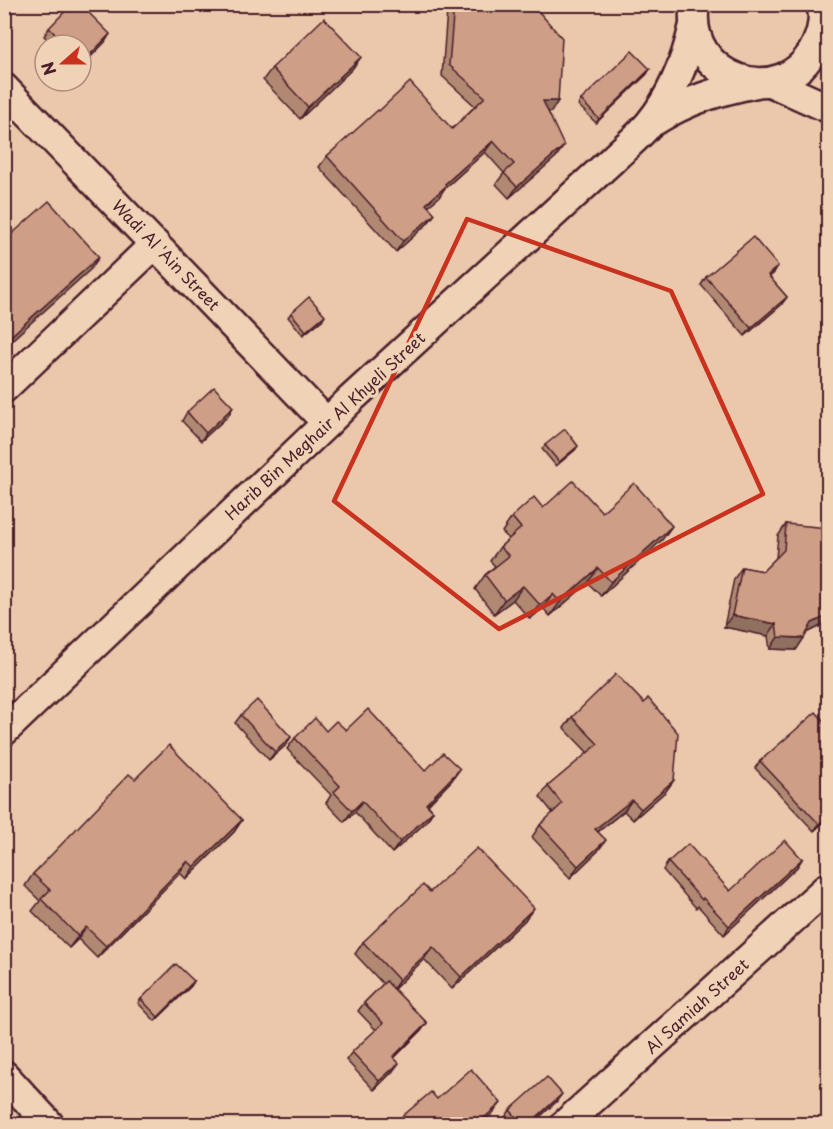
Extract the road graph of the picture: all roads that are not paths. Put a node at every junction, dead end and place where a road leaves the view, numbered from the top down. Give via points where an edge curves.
1 (694, 13) edge
2 (824, 16) edge
3 (764, 82) junction
4 (4, 88) edge
5 (828, 108) edge
6 (649, 124) junction
7 (155, 244) junction
8 (4, 388) edge
9 (327, 423) junction
10 (4, 731) edge
11 (828, 887) edge
12 (4, 1075) edge
13 (49, 1125) edge
14 (565, 1125) edge

1 - 3 street via 701,48 716,66 735,78
1 - 6 street, Harib Bin Meghair Al Khyeli Street via 688,52 678,77
2 - 3 street, Harib Bin Meghair Al Khyeli Street via 812,54 787,76
3 - 5 street
3 - 6 street, Harib Bin Meghair Al Khyeli Street via 701,97
4 - 7 street, Wadi Al 'Ain Street
6 - 9 street, Harib Bin Meghair Al Khyeli Street
7 - 8 street
7 - 9 street, Wadi Al 'Ain Street
9 - 10 street, Harib Bin Meghair Al Khyeli Street
11 - 14 street, Al Samiah Street
12 - 13 street

